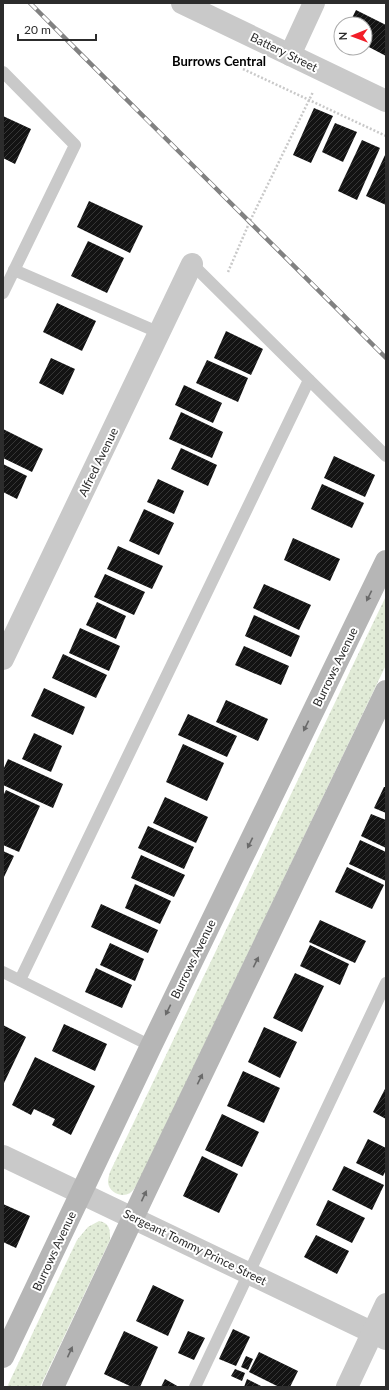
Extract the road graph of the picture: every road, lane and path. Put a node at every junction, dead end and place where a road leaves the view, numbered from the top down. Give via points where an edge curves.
1 (182, 3) edge
2 (314, 3) edge
3 (290, 55) junction
4 (243, 69) dead end
5 (3, 72) edge
6 (323, 72) junction
7 (310, 100) junction
8 (386, 101) edge
9 (386, 136) edge
10 (192, 264) joint
11 (14, 270) junction
12 (220, 290) junction
13 (3, 293) edge
14 (160, 333) junction
15 (309, 380) junction
16 (386, 456) edge
17 (386, 561) edge
18 (3, 659) edge
19 (386, 691) edge
20 (3, 972) edge
21 (20, 980) junction
22 (386, 983) edge
23 (151, 1046) junction
24 (3, 1156) edge
25 (81, 1193) junction
26 (134, 1218) junction
27 (249, 1273) junction
28 (386, 1304) edge
29 (379, 1336) edge
30 (3, 1358) edge
31 (53, 1387) edge
32 (194, 1387) edge
33 (347, 1387) edge

1 - 3 street, Battery Street
2 - 3 street
3 - 6 street, Battery Street
4 - 7 path
5 - 11 lane via 75,145
6 - 7 path
6 - 8 street, Battery Street
7 - 9 path
7 - 12 path via 250,221
10 - 12 lane
10 - 14 street, Alfred Avenue
11 - 13 lane
11 - 14 lane
12 - 15 lane
14 - 18 street, Alfred Avenue
15 - 16 lane
15 - 21 lane
17 -> 23 street, Burrows Avenue
26 -> 19 street
20 - 21 lane
21 - 23 lane
22 - 27 lane
23 - 25 street, Burrows Avenue
24 - 25 street, Sergeant Tommy Prince Street
25 - 26 street, Sergeant Tommy Prince Street
25 - 30 street, Burrows Avenue
26 - 27 street, Sergeant Tommy Prince Street
31 -> 26 street
27 - 29 street, Sergeant Tommy Prince Street
27 - 32 lane
28 - 29 street
29 - 33 street

